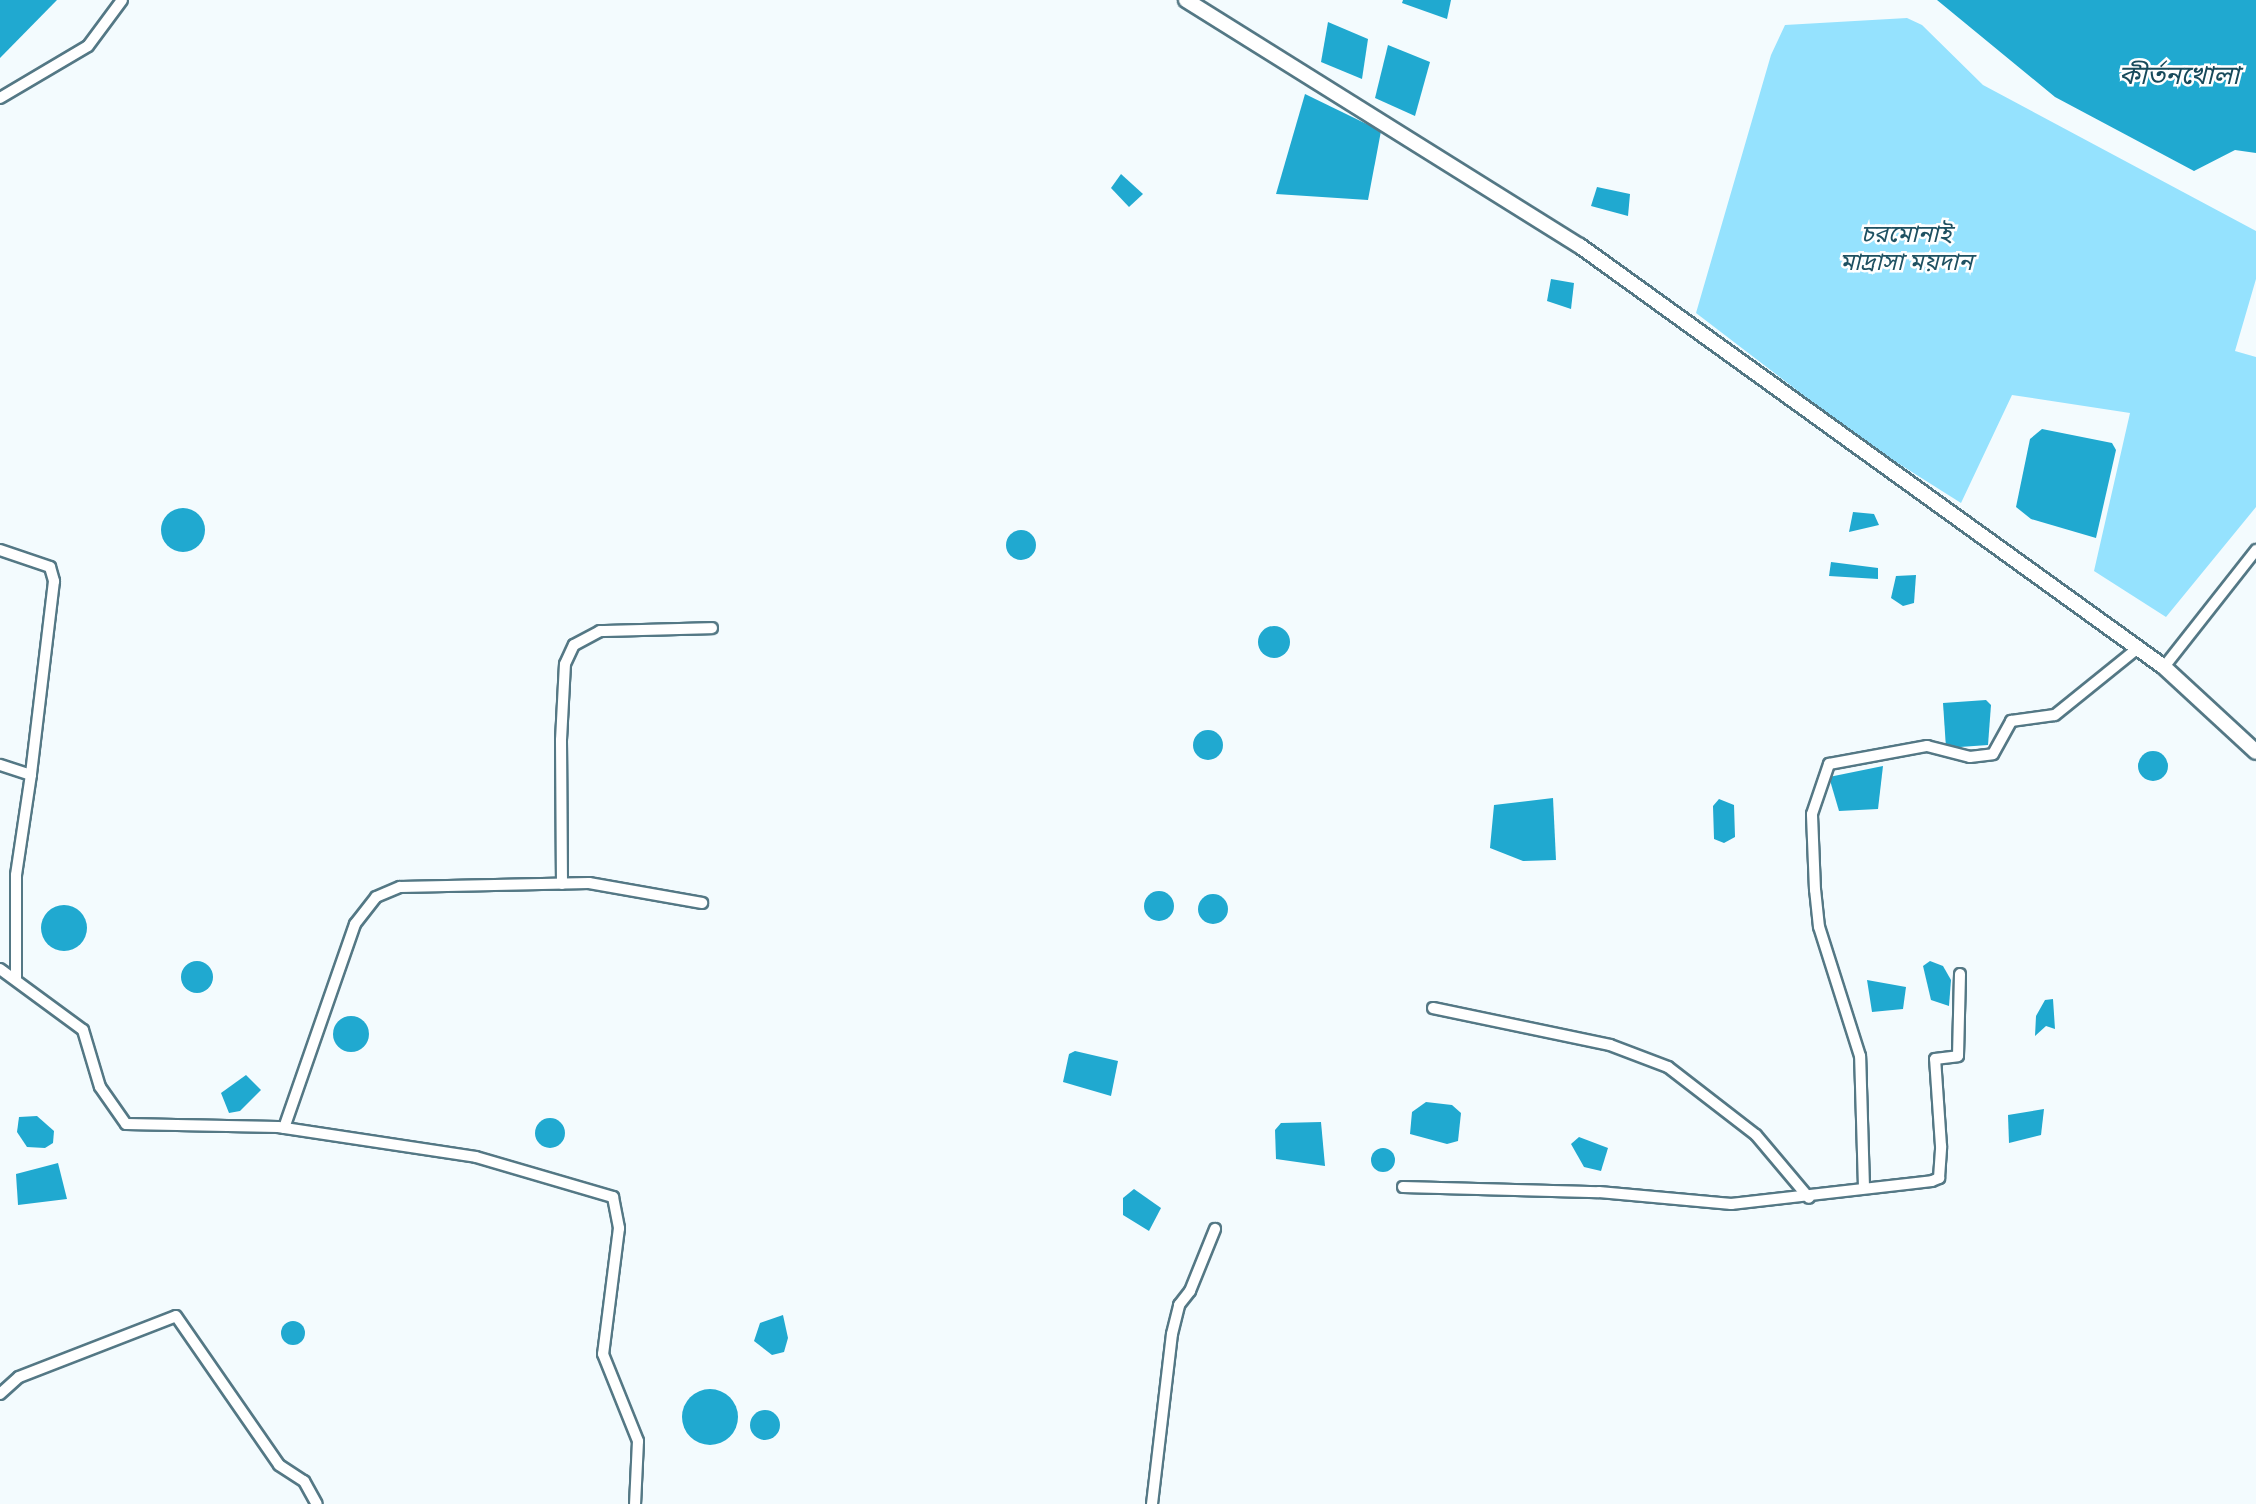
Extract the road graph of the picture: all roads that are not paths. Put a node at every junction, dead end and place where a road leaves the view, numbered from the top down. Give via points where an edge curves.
1 (122, 0) edge
2 (1186, 0) edge
3 (0, 98) edge
4 (0, 550) edge
5 (2256, 550) edge
6 (712, 628) dead end
7 (2138, 648) junction
8 (2164, 667) junction
9 (2256, 752) edge
10 (0, 765) edge
11 (31, 775) junction
12 (562, 884) junction
13 (702, 903) dead end
14 (0, 969) edge
15 (1960, 974) dead end
16 (16, 978) junction
17 (1433, 1008) dead end
18 (284, 1128) junction
19 (1403, 1187) dead end
20 (1864, 1187) junction
21 (1809, 1198) junction
22 (1215, 1229) dead end
23 (0, 1394) edge
24 (317, 1504) edge
25 (635, 1504) edge
26 (1152, 1504) edge

1 - 3 street via 88,46
2 - 7 main road via 1489,184
4 - 11 street via 50,567 54,581
5 - 8 street
6 - 12 street via 600,631 574,645 565,664 561,740
7 - 8 main road
7 - 20 street via 2055,715 2011,721 1993,754 1970,757 1927,746 1829,764 1812,814 1815,890 1819,927 1860,1056
8 - 9 main road
10 - 11 street
11 - 16 street via 16,875
12 - 13 street
12 - 18 street via 400,887 376,897 355,924
14 - 16 street
15 - 20 street via 1958,1056 1935,1059 1934,1066 1939,1178
16 - 18 street via 82,1030 100,1087 126,1124
17 - 21 street via 1610,1045 1668,1067 1756,1135
18 - 25 street via 476,1157 613,1198 620,1228 603,1354 638,1441
19 - 21 street via 1599,1192 1710,1204
20 - 21 street
22 - 26 street via 1174,1324
23 - 24 street via 19,1377 176,1316 279,1465 304,1481

